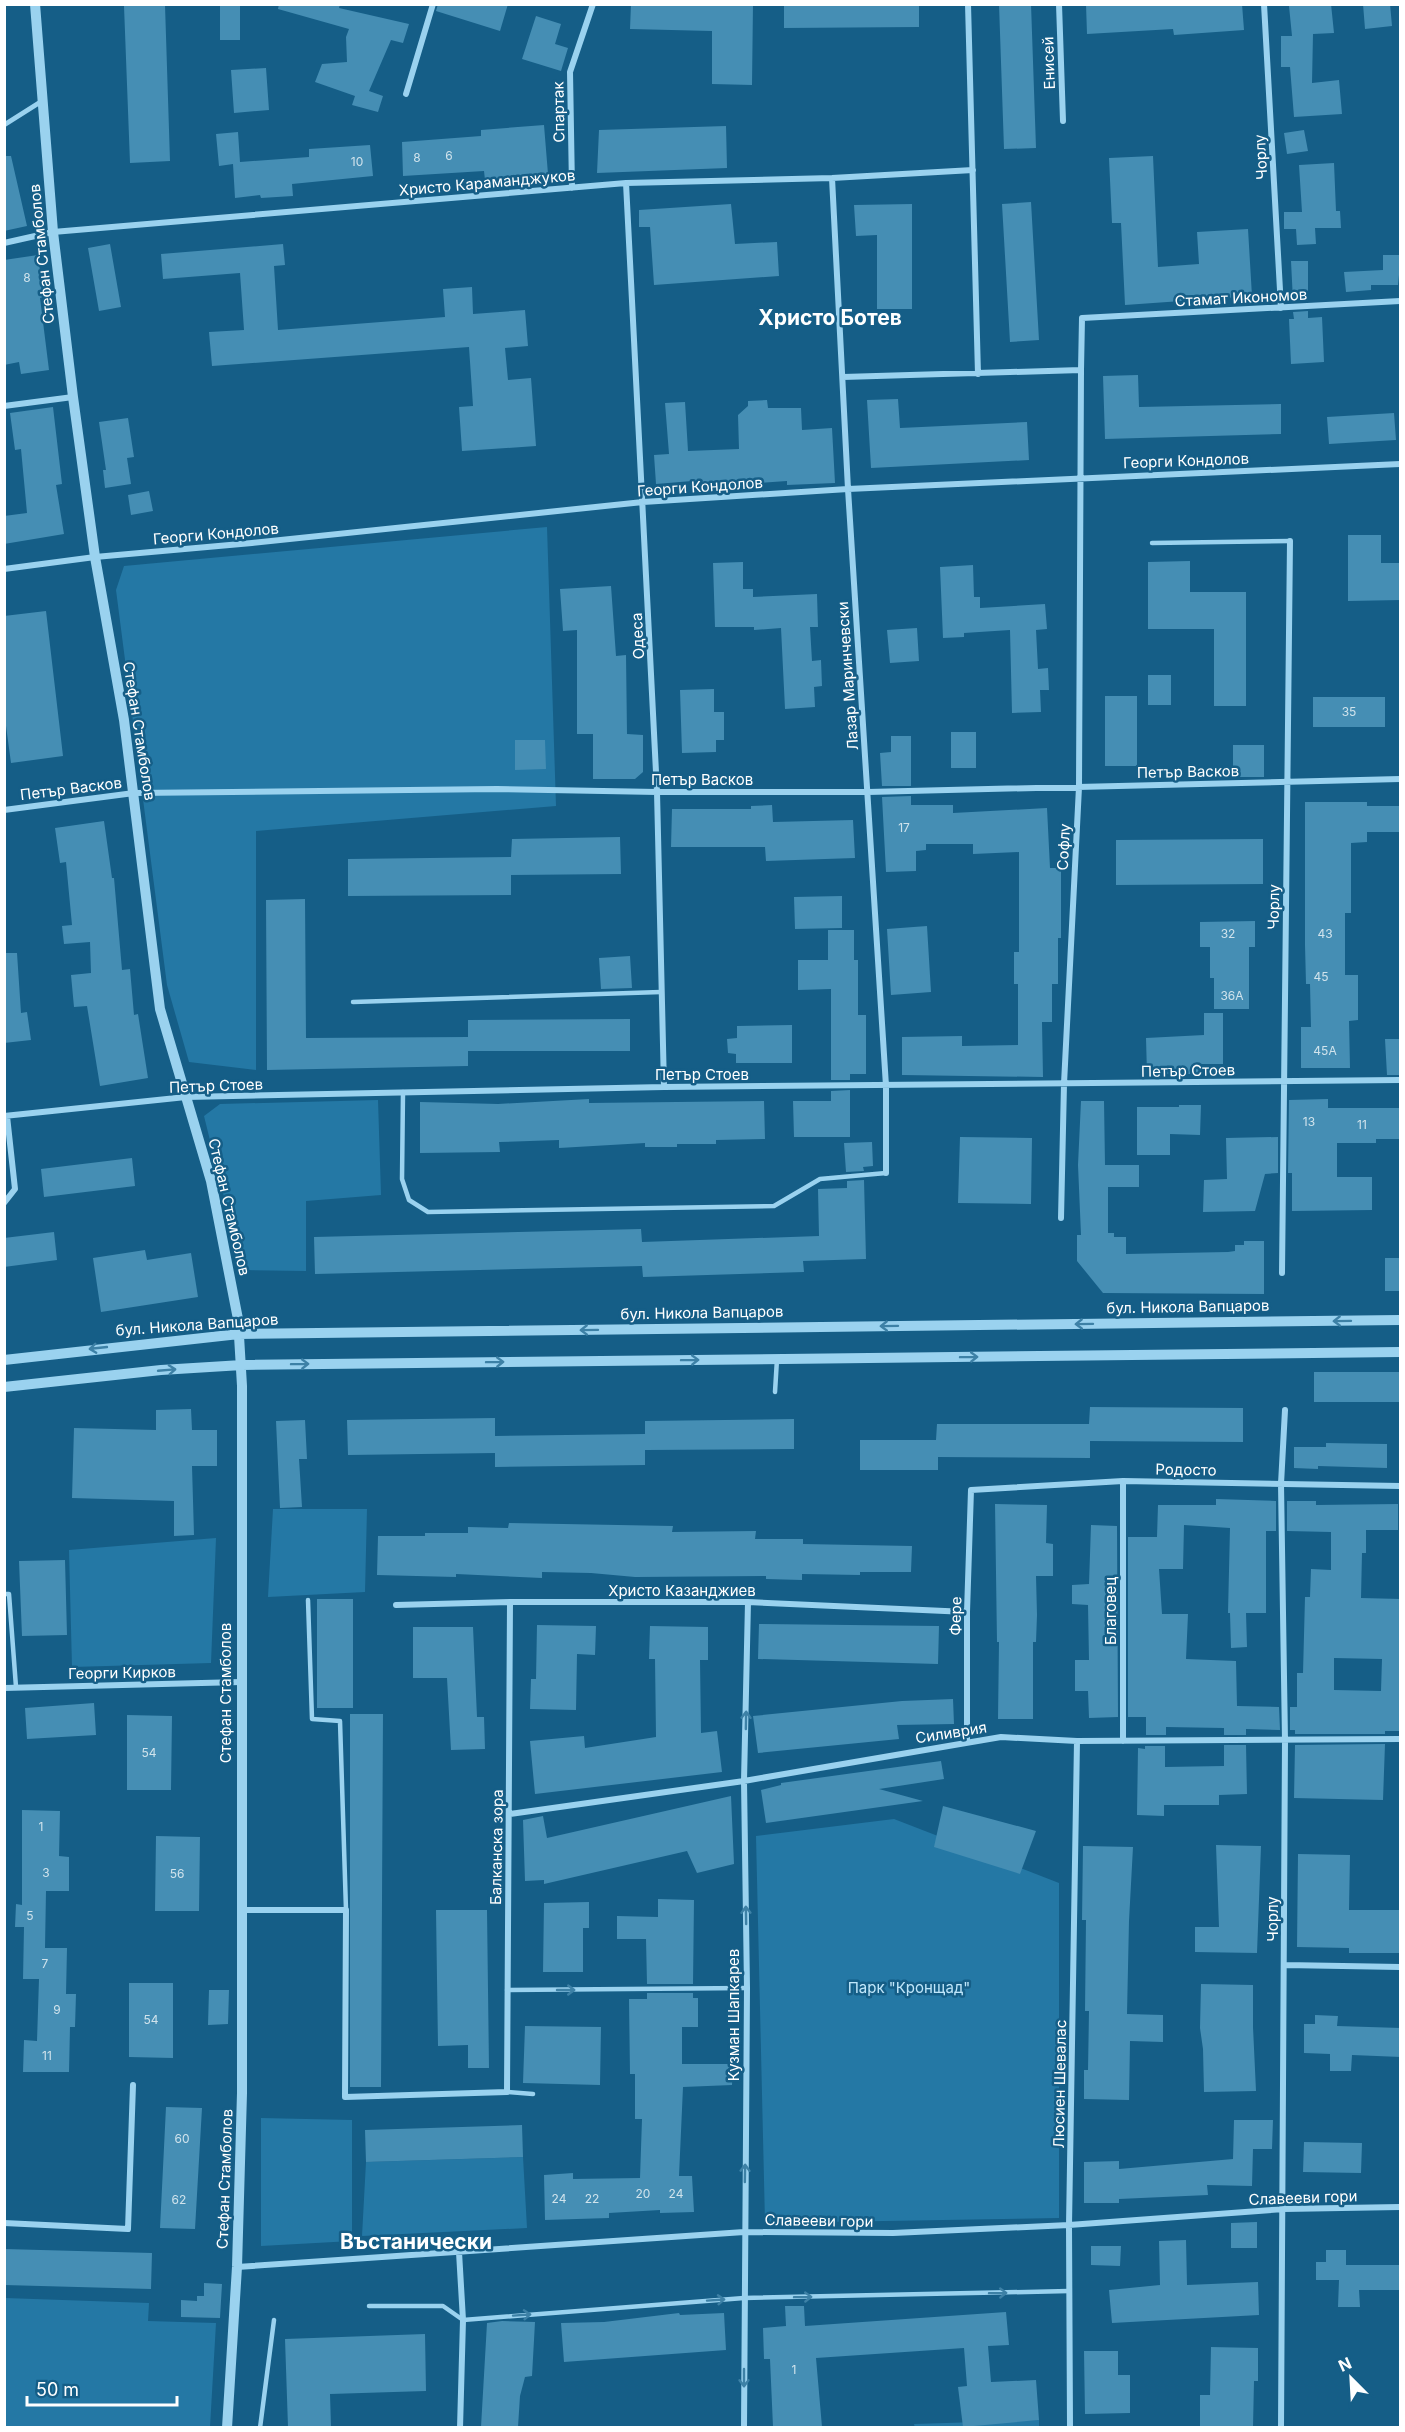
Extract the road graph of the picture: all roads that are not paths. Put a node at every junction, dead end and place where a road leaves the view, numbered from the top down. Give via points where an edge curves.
1 (34, 4) edge
2 (433, 4) edge
3 (593, 4) edge
4 (968, 4) edge
5 (1059, 4) edge
6 (1264, 4) edge
7 (406, 94) dead end
8 (42, 101) junction
9 (1063, 121) dead end
10 (4, 125) edge
11 (974, 170) junction
12 (832, 178) junction
13 (626, 183) junction
14 (572, 188) junction
15 (53, 232) junction
16 (4, 243) edge
17 (1401, 301) edge
18 (1281, 308) junction
19 (1082, 318) joint
20 (1081, 370) junction
21 (978, 374) junction
22 (843, 377) junction
23 (73, 397) junction
24 (4, 406) edge
25 (1401, 464) edge
26 (1080, 478) junction
27 (848, 489) junction
28 (644, 502) junction
29 (1290, 541) joint
30 (1152, 543) dead end
31 (95, 557) junction
32 (4, 569) edge
33 (1401, 779) edge
34 (1288, 782) junction
35 (1079, 786) junction
36 (657, 792) junction
37 (868, 792) junction
38 (134, 793) junction
39 (4, 810) edge
40 (661, 992) junction
41 (353, 1002) dead end
42 (1401, 1080) edge
43 (1283, 1081) junction
44 (1064, 1084) junction
45 (886, 1086) junction
46 (664, 1088) junction
47 (403, 1092) junction
48 (186, 1097) junction
49 (6, 1116) edge
50 (886, 1173) joint
51 (4, 1203) edge
52 (1061, 1218) dead end
53 (1282, 1273) dead end
54 (1401, 1320) edge
55 (239, 1334) junction
56 (1401, 1352) edge
57 (777, 1359) junction
58 (4, 1360) edge
59 (242, 1365) junction
60 (4, 1387) edge
61 (776, 1392) dead end
62 (1285, 1410) dead end
63 (1123, 1481) junction
64 (1281, 1484) junction
65 (1401, 1486) edge
66 (971, 1490) joint
67 (4, 1594) edge
68 (308, 1600) dead end
69 (510, 1602) junction
70 (748, 1602) junction
71 (396, 1605) dead end
72 (967, 1612) junction
73 (241, 1682) junction
74 (4, 1688) edge
75 (16, 1688) junction
76 (1401, 1739) edge
77 (1077, 1741) junction
78 (1123, 1741) junction
79 (1285, 1741) junction
80 (967, 1742) junction
81 (744, 1780) junction
82 (510, 1814) junction
83 (243, 1910) junction
84 (346, 1910) junction
85 (1285, 1965) junction
86 (1401, 1967) edge
87 (747, 1988) junction
88 (507, 1990) junction
89 (133, 2085) dead end
90 (507, 2092) junction
91 (533, 2094) dead end
92 (1401, 2207) edge
93 (1284, 2209) junction
94 (4, 2223) edge
95 (1069, 2225) junction
96 (744, 2232) junction
97 (459, 2252) junction
98 (237, 2266) junction
99 (1069, 2292) junction
100 (744, 2298) junction
101 (369, 2306) dead end
102 (274, 2320) dead end
103 (464, 2320) junction
104 (228, 2427) edge
105 (260, 2427) edge
106 (460, 2427) edge
107 (744, 2427) edge
108 (1070, 2427) edge
109 (1281, 2427) edge

1 - 8 street, Стефан Стамболов
2 - 7 street
3 - 14 street, Спартак via 570,72
4 - 11 street
5 - 9 street, Енисей
6 - 18 street, Чорлу
8 - 10 street
8 - 15 street, Стефан Стамболов
11 - 12 street, Христо Караманджуков
11 - 21 street
12 - 13 street, Христо Караманджуков
12 - 22 street, Лазар Маринчевски
13 - 14 street, Христо Караманджуков
13 - 28 street, Одеса
14 - 15 street, Христо Караманджуков
15 - 16 street, Христо Караманджуков
15 - 23 street, Стефан Стамболов
17 - 18 street, Стамат Икономов
18 - 19 street, Стамат Икономов
19 - 20 street, Софлу
20 - 21 street
20 - 26 street, Софлу
21 - 22 street
22 - 27 street, Лазар Маринчевски
23 - 24 street
23 - 31 street, Стефан Стамболов
25 - 26 street, Георги Кондолов
26 - 27 street, Георги Кондолов
26 - 35 street, Софлу
27 - 28 street, Георги Кондолов
27 - 37 street, Лазар Маринчевски
28 - 31 street, Георги Кондолов
28 - 36 street, Одеса
29 - 30 lane
29 - 34 street, Чорлу
31 - 32 street, Георги Кондолов
31 - 38 street, Стефан Стамболов
33 - 34 street, Петър Васков
34 - 35 street, Петър Васков
34 - 43 street, Чорлу
35 - 37 street, Петър Васков
35 - 44 street, Софлу
36 - 37 street, Петър Васков
36 - 38 street, Петър Васков via 497,789
36 - 40 street, Одеса
37 - 45 street, Лазар Маринчевски
38 - 39 street, Петър Васков
38 - 48 street, Стефан Стамболов via 160,1009
40 - 41 lane
40 - 46 street, Одеса
42 - 43 street, Петър Стоев
43 - 44 street, Петър Стоев
43 - 53 street, Чорлу
44 - 45 street, Петър Стоев
44 - 52 street, Софлу
45 - 46 street, Петър Стоев
45 - 50 street, Лазар Маринчевски
46 - 47 street, Петър Стоев
47 - 48 street, Петър Стоев
47 - 50 lane via 402,1179 409,1200 428,1212 774,1206 820,1179
48 - 49 street, Петър Стоев
48 - 55 street, Стефан Стамболов via 211,1181
49 - 51 street via 15,1189
54 -> 55 street, бул. Никола Вапцаров
55 -> 58 street, бул. Никола Вапцаров
55 - 59 street, Стефан Стамболов
57 -> 56 street
59 -> 57 street
57 - 61 lane
60 -> 59 street
59 - 73 street, Стефан Стамболов
62 - 64 street, Чорлу
63 - 64 street, Родосто
63 - 66 street, Родосто
63 - 78 street, Благовец
64 - 65 street, Родосто
64 - 79 street, Чорлу
66 - 72 street, Фере
67 - 75 lane via 9,1594
68 - 84 lane via 312,1719 340,1721
69 - 70 street, Христо Казанджиев
69 - 71 street, Христо Казанджиев
69 - 82 street, Балканска зора
70 - 72 street, Христо Казанджиев
81 -> 70 street, Кузман Шапкарев
72 - 80 street, Фере
73 - 75 street, Георги Кирков
73 - 83 street, Стефан Стамболов
74 - 75 street, Георги Кирков
76 - 79 street, Силиврия
77 - 78 street, Силиврия
77 - 80 street, Силиврия via 1001,1737
77 - 95 street, Люсиен Шевалас
78 - 79 street, Силиврия
79 - 85 street, Чорлу
80 - 81 street, Силиврия
81 - 82 street, Силиврия
87 -> 81 street, Кузман Шапкарев
82 - 88 street, Балканска зора
83 - 84 street
83 - 98 street, Стефан Стамболов
84 - 90 street via 345,2097
85 - 86 street
85 - 93 street, Чорлу
88 -> 87 lane
96 -> 87 street, Кузман Шапкарев
88 - 90 street, Балканска зора
89 - 94 street via 128,2229
90 - 91 lane
92 - 93 street, Славееви гори
93 - 95 street, Славееви гори
93 - 109 street, Чорлу
95 - 96 street, Славееви гори via 893,2234
95 - 99 street, Люсиен Шевалас
96 - 97 street, Славееви гори
96 - 100 street, Кузман Шапкарев
97 - 98 street, Славееви гори
97 - 103 street
98 - 104 street, Стефан Стамболов
100 -> 99 lane
99 - 108 street, Люсиен Шевалас
103 -> 100 lane
100 -> 107 street, Кузман Шапкарев
101 - 103 lane via 443,2306
102 - 105 lane
103 - 106 street

